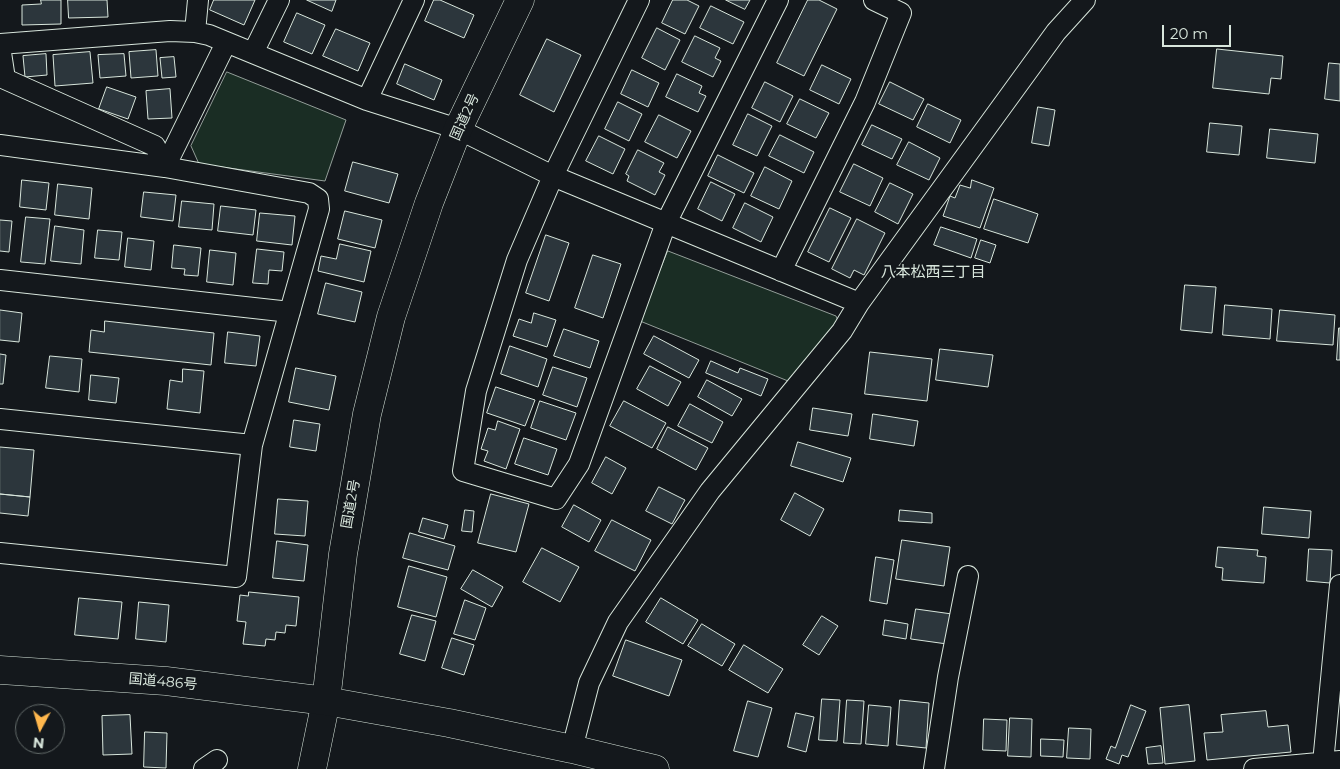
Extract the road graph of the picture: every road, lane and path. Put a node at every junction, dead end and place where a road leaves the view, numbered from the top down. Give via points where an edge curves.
1 (198, 0) edge
2 (279, 0) edge
3 (414, 0) edge
4 (520, 0) edge
5 (639, 0) edge
6 (778, 0) edge
7 (874, 0) edge
8 (1085, 0) edge
9 (195, 32) junction
10 (226, 42) junction
11 (0, 45) edge
12 (253, 53) junction
13 (367, 100) junction
14 (458, 129) junction
15 (0, 145) edge
16 (165, 167) junction
17 (553, 176) junction
18 (666, 223) junction
19 (782, 271) junction
20 (0, 280) edge
21 (859, 303) junction
22 (290, 312) junction
23 (0, 419) edge
24 (252, 445) junction
25 (0, 553) edge
26 (968, 576) dead end
27 (1340, 585) edge
28 (0, 670) edge
29 (326, 701) junction
30 (572, 749) junction
31 (1331, 762) edge
32 (312, 769) edge
33 (655, 769) edge
34 (934, 769) edge
35 (1254, 769) edge

1 - 9 street
2 - 12 street
3 - 13 street
4 - 14 main road, 国道2号
5 - 17 street
6 - 18 street
7 - 19 street via 901,13 864,102
8 - 21 street via 1050,40
9 - 10 street
9 - 11 street via 170,31
10 - 12 street
10 - 16 street
11 - 16 street via 5,79 155,146
12 - 13 street
13 - 14 street
14 - 17 street
14 - 29 main road, 国道2号 via 391,317 367,414 343,554
15 - 16 street
16 - 22 street via 309,193 318,199 319,209
17 - 18 street
17 - 18 street via 517,260 476,390 463,471 556,499 579,464
18 - 19 street
19 - 21 street
20 - 22 street
21 - 30 street via 842,330 710,491 618,622 589,683
22 - 24 street
23 - 24 street
24 - 25 street via 236,577
26 - 34 street
27 - 31 street
28 - 29 main road, 国道486号 via 166,681
29 - 30 main road
29 - 32 main road, 国道2号
30 - 33 main road
31 - 35 street

